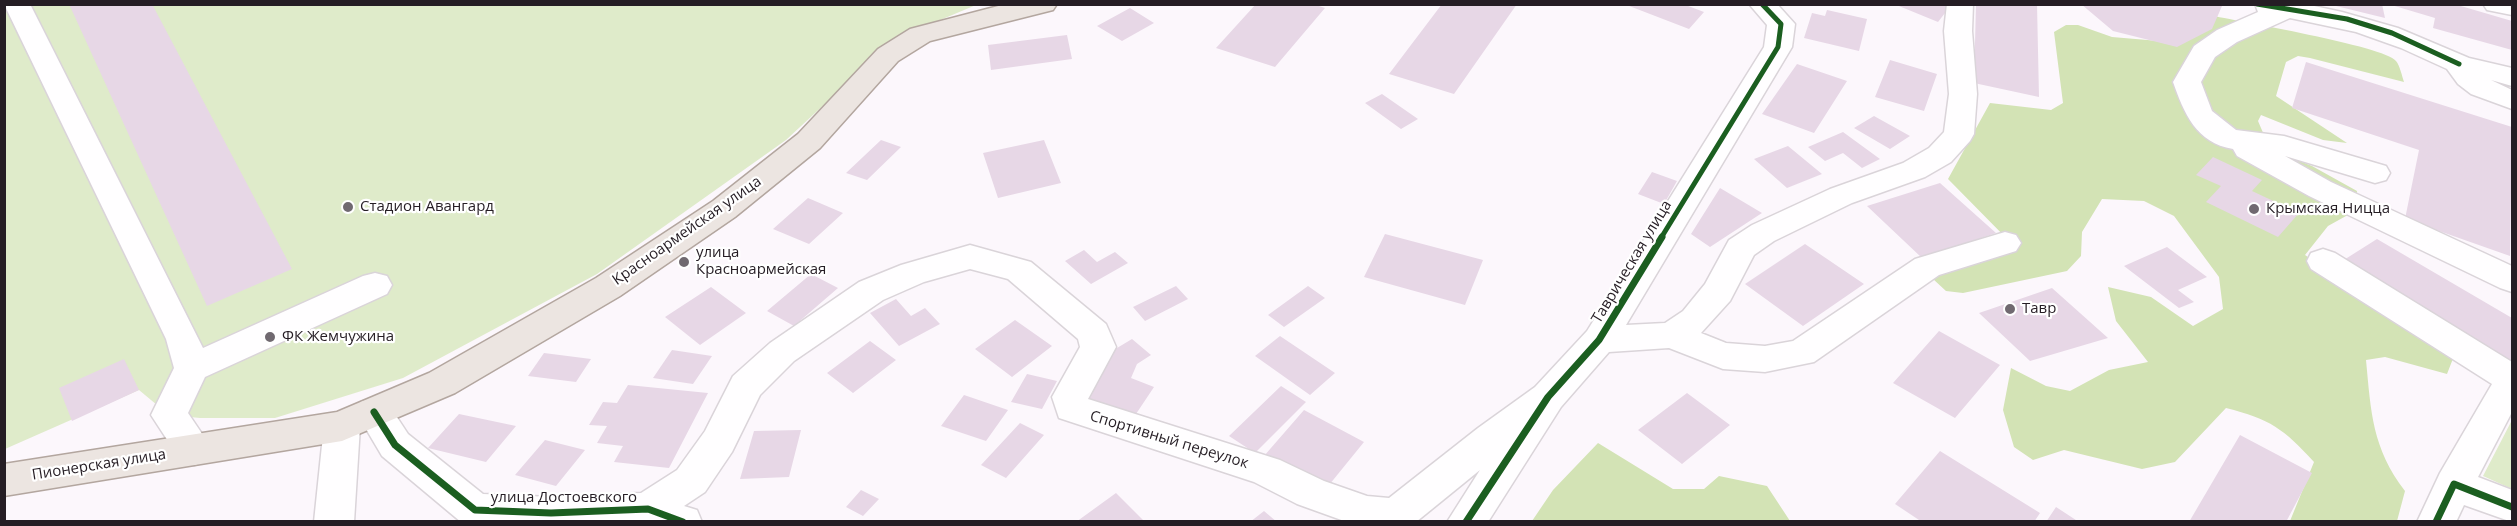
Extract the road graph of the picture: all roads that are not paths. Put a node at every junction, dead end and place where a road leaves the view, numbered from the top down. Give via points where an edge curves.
1 (16, 4) edge
2 (1044, 4) edge
3 (1762, 4) edge
4 (1960, 4) edge
5 (2257, 4) edge
6 (2496, 4) edge
7 (2512, 7) edge
8 (2287, 9) junction
9 (2459, 64) junction
10 (2512, 77) edge
11 (2512, 100) edge
12 (2227, 138) junction
13 (2375, 173) dead end
14 (2005, 243) dead end
15 (2322, 261) dead end
16 (2512, 280) edge
17 (375, 285) dead end
18 (1672, 335) junction
19 (1599, 340) junction
20 (192, 368) junction
21 (2512, 380) edge
22 (1548, 397) junction
23 (358, 419) junction
24 (194, 450) junction
25 (4, 480) edge
26 (2454, 484) junction
27 (2512, 507) edge
28 (665, 515) edge
29 (1466, 521) edge
30 (334, 522) edge
31 (2436, 522) edge

1 - 20 street via 183,339
2 - 23 main road, Красноармейская улица via 920,34 888,56 809,141 724,209 608,287 442,383
3 - 19 street, Таврическая улица via 1781,24 1778,47
4 - 18 street via 1963,94 1959,134 1940,155 1914,170 1841,196 1763,233 1741,248 1718,292 1695,320
5 - 8 street
6 - 7 street
8 - 9 street via 2347,19 2392,33
8 - 12 street via 2227,36 2204,52 2187,82 2199,115
9 - 10 street
9 - 11 street via 2463,75
12 - 13 street via 2284,146
12 - 16 street via 2320,189
14 - 18 street via 1927,267 1802,353 1765,359 1723,356
15 - 21 street
17 - 20 street
18 - 19 street, Таврическая улица
19 - 22 street, Таврическая улица
20 - 24 street via 169,415
21 - 26 street
22 - 28 street, Спортивный переулок via 1409,507 1392,515 1367,512 1311,494 1267,471 1072,408 1070,397 1098,346 1094,333 1019,270 970,257 913,273 871,291 782,352 746,386 719,441
22 - 29 street, Таврическая улица
23 - 24 main road, Пионерская улица
23 - 28 street, улица Достоевского via 475,510
23 - 30 street
24 - 25 main road, Пионерская улица
26 - 27 street
26 - 31 street

